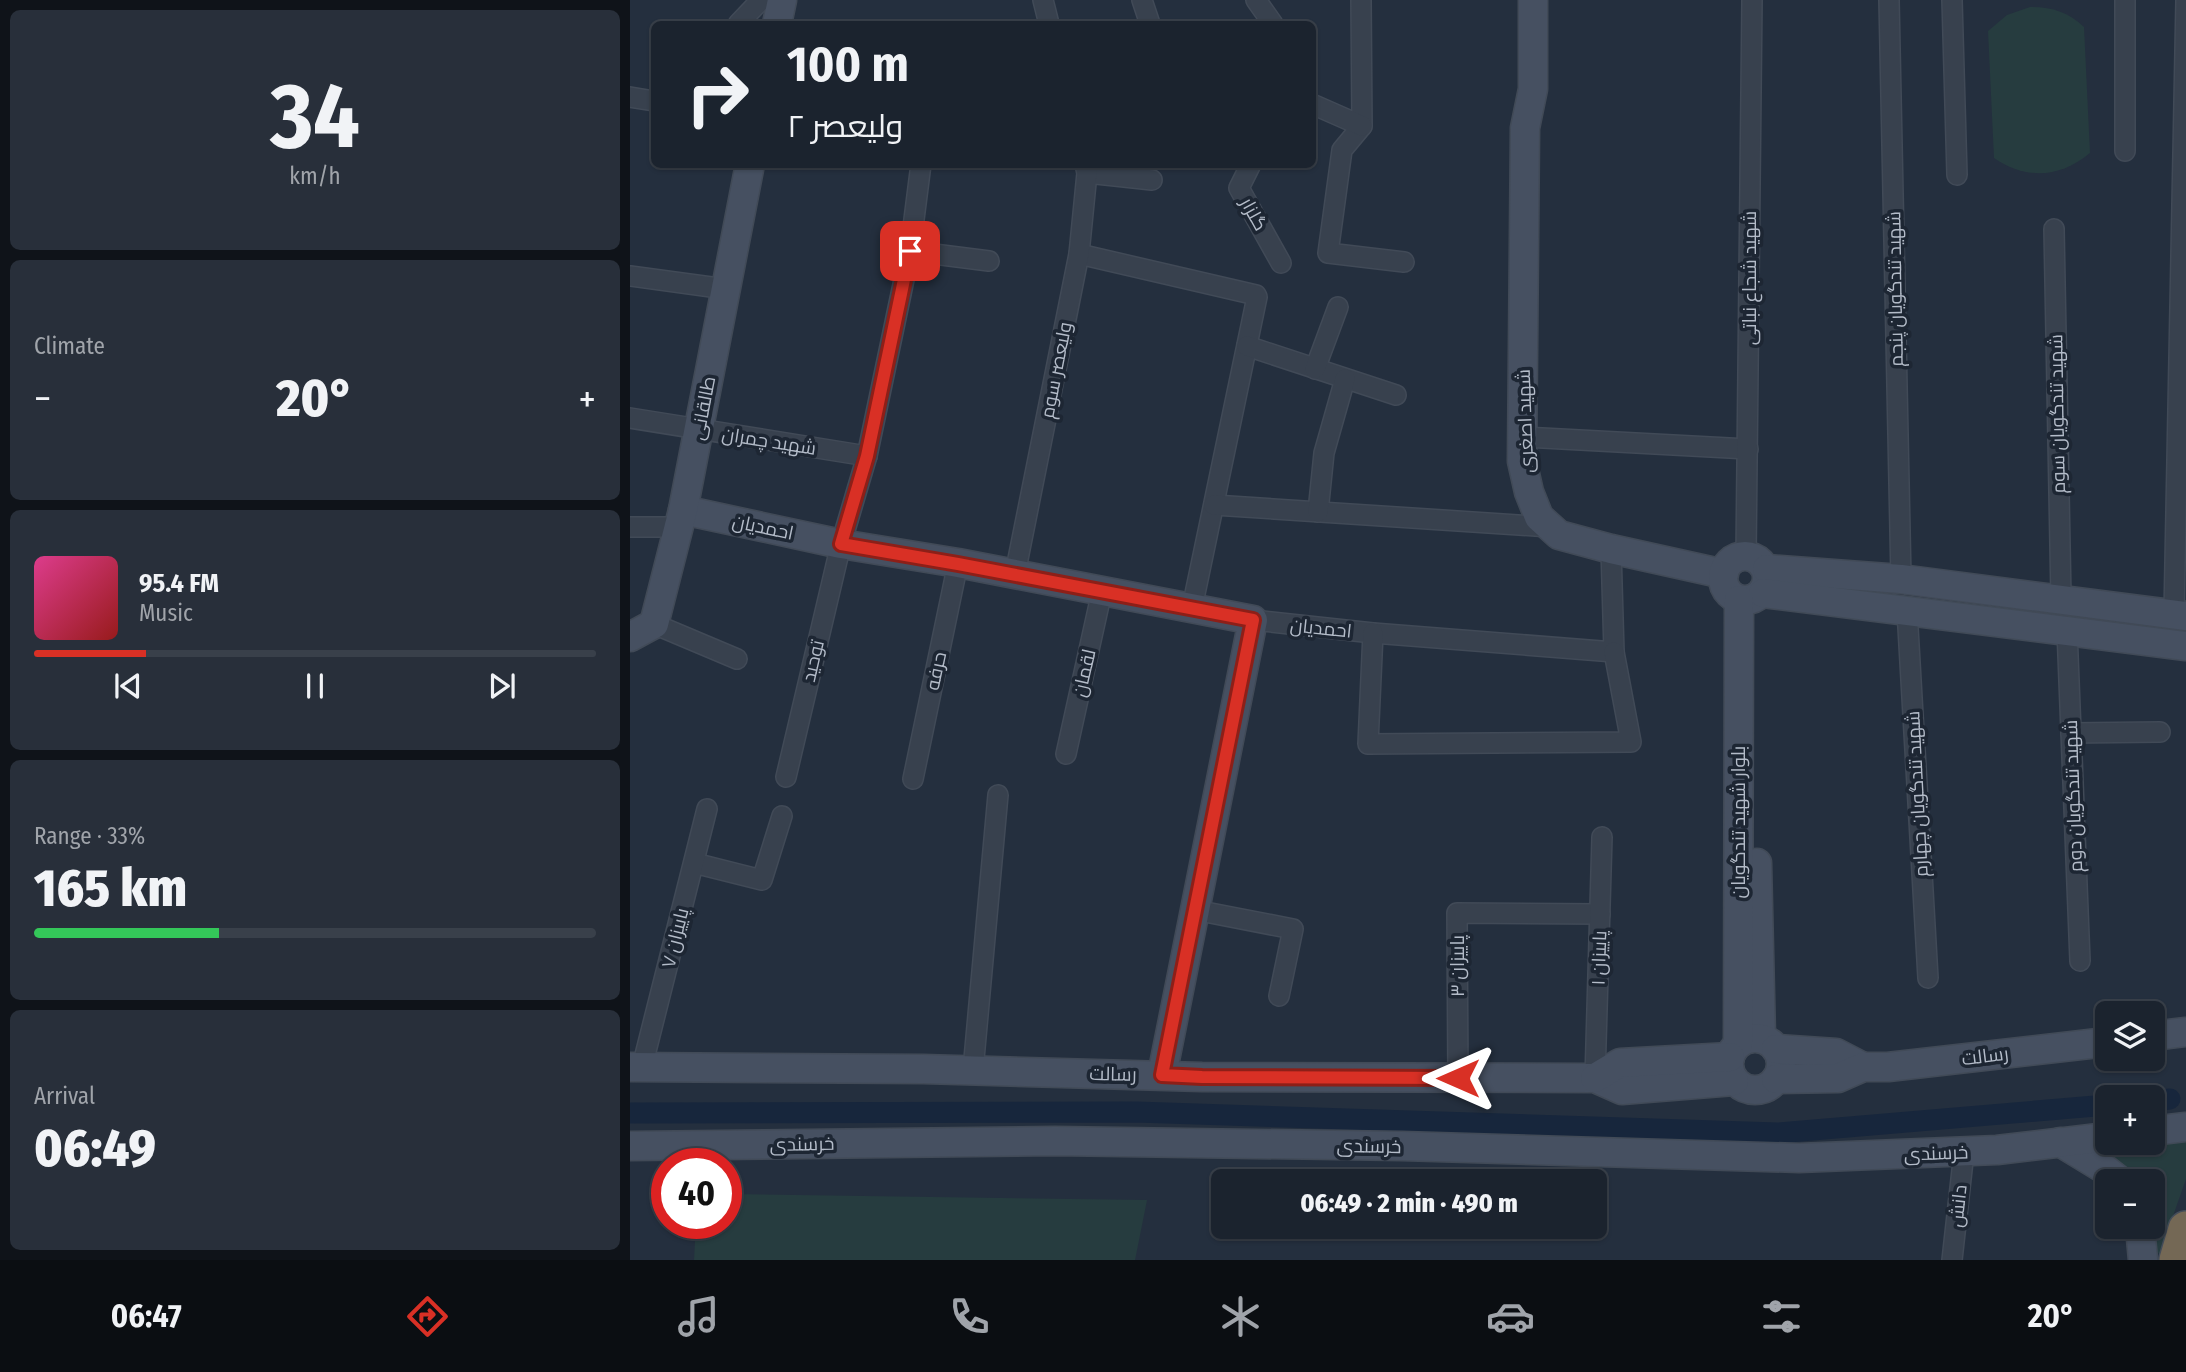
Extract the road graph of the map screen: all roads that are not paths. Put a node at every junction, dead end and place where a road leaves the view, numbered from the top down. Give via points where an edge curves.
1 (761, 0) edge
2 (782, 0) edge
3 (1043, 0) edge
4 (1142, 0) edge
5 (1256, 0) edge
6 (1361, 0) edge
7 (1517, 0) edge
8 (1533, 0) edge
9 (1752, 0) edge
10 (1889, 0) edge
11 (1952, 0) edge
12 (2125, 0) edge
13 (2186, 0) edge
14 (741, 21) edge
15 (778, 21) edge
16 (1048, 21) edge
17 (1149, 21) edge
18 (1271, 21) edge
19 (630, 97) edge
20 (651, 100) edge
21 (1316, 106) edge
22 (1362, 126) junction
23 (1525, 128) junction
24 (2125, 151) dead end
25 (749, 168) edge
26 (920, 168) edge
27 (1249, 168) edge
28 (1086, 169) edge
29 (1957, 175) dead end
30 (1152, 180) dead end
31 (2054, 229) dead end
32 (910, 251) junction
33 (1079, 254) junction
34 (989, 261) dead end
35 (1281, 262) dead end
36 (1404, 262) dead end
37 (630, 276) edge
38 (726, 289) junction
39 (1338, 307) dead end
40 (1247, 346) junction
41 (1315, 369) junction
42 (1345, 379) junction
43 (1396, 395) dead end
44 (630, 418) edge
45 (699, 430) junction
46 (1523, 437) junction
47 (1748, 449) junction
48 (867, 456) junction
49 (1214, 505) junction
50 (1318, 512) junction
51 (681, 519) junction
52 (630, 527) edge
53 (1550, 527) junction
54 (841, 544) junction
55 (1611, 549) junction
56 (958, 564) junction
57 (1015, 574) junction
58 (1901, 579) junction
59 (1753, 584) junction
60 (1796, 584) junction
61 (1102, 591) junction
62 (2061, 598) junction
63 (1192, 608) junction
64 (1906, 610) junction
65 (2180, 615) edge
66 (1253, 620) junction
67 (642, 630) edge
68 (2067, 630) junction
69 (1373, 633) junction
70 (2186, 646) edge
71 (1614, 652) junction
72 (737, 659) dead end
73 (2160, 732) dead end
74 (2071, 733) junction
75 (1066, 754) dead end
76 (786, 777) dead end
77 (913, 779) dead end
78 (998, 795) dead end
79 (707, 809) dead end
80 (782, 816) dead end
81 (1602, 837) dead end
82 (694, 863) junction
83 (1195, 910) junction
84 (1600, 914) junction
85 (2080, 961) dead end
86 (1928, 978) dead end
87 (1279, 996) dead end
88 (2186, 1032) edge
89 (2165, 1034) edge
90 (2095, 1043) edge
91 (1748, 1054) junction
92 (636, 1067) edge
93 (1863, 1067) junction
94 (973, 1070) junction
95 (1162, 1075) junction
96 (1458, 1078) junction
97 (1595, 1078) junction
98 (1776, 1079) junction
99 (2186, 1128) edge
100 (2165, 1130) edge
101 (2095, 1138) edge
102 (2060, 1142) junction
103 (630, 1146) edge
104 (1964, 1152) junction
105 (2104, 1169) edge
106 (2186, 1229) edge
107 (2141, 1239) edge
108 (1952, 1260) edge
109 (2143, 1260) edge
110 (2177, 1260) edge

1 - 14 street
2 - 15 street
3 - 16 street
4 - 17 street
5 - 18 street
6 - 22 street
7 - 23 street, شهید اصغری via 1517,86
8 - 23 street, شهید اصغری via 1533,89
9 - 47 street, شهید شجاع نباتی
10 - 58 street, شهید تندگویان پنجم
11 - 29 street
12 - 24 street
13 - 65 street
19 - 20 street
21 - 22 street
22 - 36 street via 1342,150 1328,253
23 - 46 street, شهید اصغری
25 - 38 street, طالقانی
26 - 32 street, توحید
27 - 35 street, گلزار via 1239,188
28 - 30 street
28 - 33 street, ولیعصر سوم
31 - 62 street, شهید تندگویان سوم
32 - 34 street
32 - 48 street, توحید
33 - 40 street via 1256,295
33 - 57 street, ولیعصر سوم
37 - 38 street
38 - 45 street, طالقانی
39 - 41 street
40 - 41 street
40 - 49 street
41 - 42 street
42 - 43 street
42 - 50 street via 1324,453
44 - 45 street, شهید چمران
45 - 48 street, شهید چمران
45 - 51 street, طالقانی
46 - 47 street
46 - 53 street, شهید اصغری via 1522,461 1529,492 1539,517
47 - 59 street, شهید شجاع نباتی
48 - 54 street, توحید
49 - 50 street
49 - 63 street
50 - 53 street
51 - 52 street
51 - 54 street, احمدیان
51 - 67 street, طالقانی
53 - 55 street via 1559,535
54 - 56 street, احمدیان
54 - 76 street, توحید
55 - 59 street via 1724,573 1736,558
55 - 71 street
56 - 57 street, احمدیان
56 - 77 street, حرفه
57 - 61 street, احمدیان
58 - 60 street
58 - 62 street
59 - 60 street
59 - 91 street, بلوار شهید تندگویان
60 - 64 street
61 - 63 street, احمدیان
61 - 75 street, لقمان
62 - 65 street
63 - 66 street, احمدیان
64 - 68 street
64 - 86 street, شهید تندگویان چهارم
66 - 69 street, احمدیان
66 - 83 street
67 - 72 street
68 - 70 street
68 - 74 street, شهید تندگویان دوم
69 - 71 street, احمدیان
69 - 71 street via 1368,744 1631,742
73 - 74 street
74 - 85 street, شهید تندگویان دوم
78 - 94 street
79 - 82 street, پاییزان ۷
80 - 82 street via 762,880
81 - 84 street, پاییزان ۱
82 - 92 street, پاییزان ۷
83 - 87 street via 1293,929
83 - 95 street
84 - 96 street, پاییزان ۳ via 1457,913
84 - 97 street, پاییزان ۱
88 - 89 street
90 - 93 street, رسالت
91 - 93 street, رسالت via 1836,1053
91 - 97 street, رسالت via 1622,1090
91 - 98 street, بلوار شهید تندگویان via 1780,1058
91 - 98 street, رسالت via 1744,1088 1755,1091
92 - 94 street, رسالت
93 - 98 street, رسالت via 1838,1078
94 - 95 street, رسالت
95 - 96 street, رسالت
96 - 97 street, رسالت
99 - 100 street
101 - 102 street, خرسندی
102 - 104 street, خرسندی
102 - 105 street
103 - 104 street, خرسندی via 1055,1141 1799,1158
104 - 108 street, دانش
106 - 110 highway
107 - 109 street

